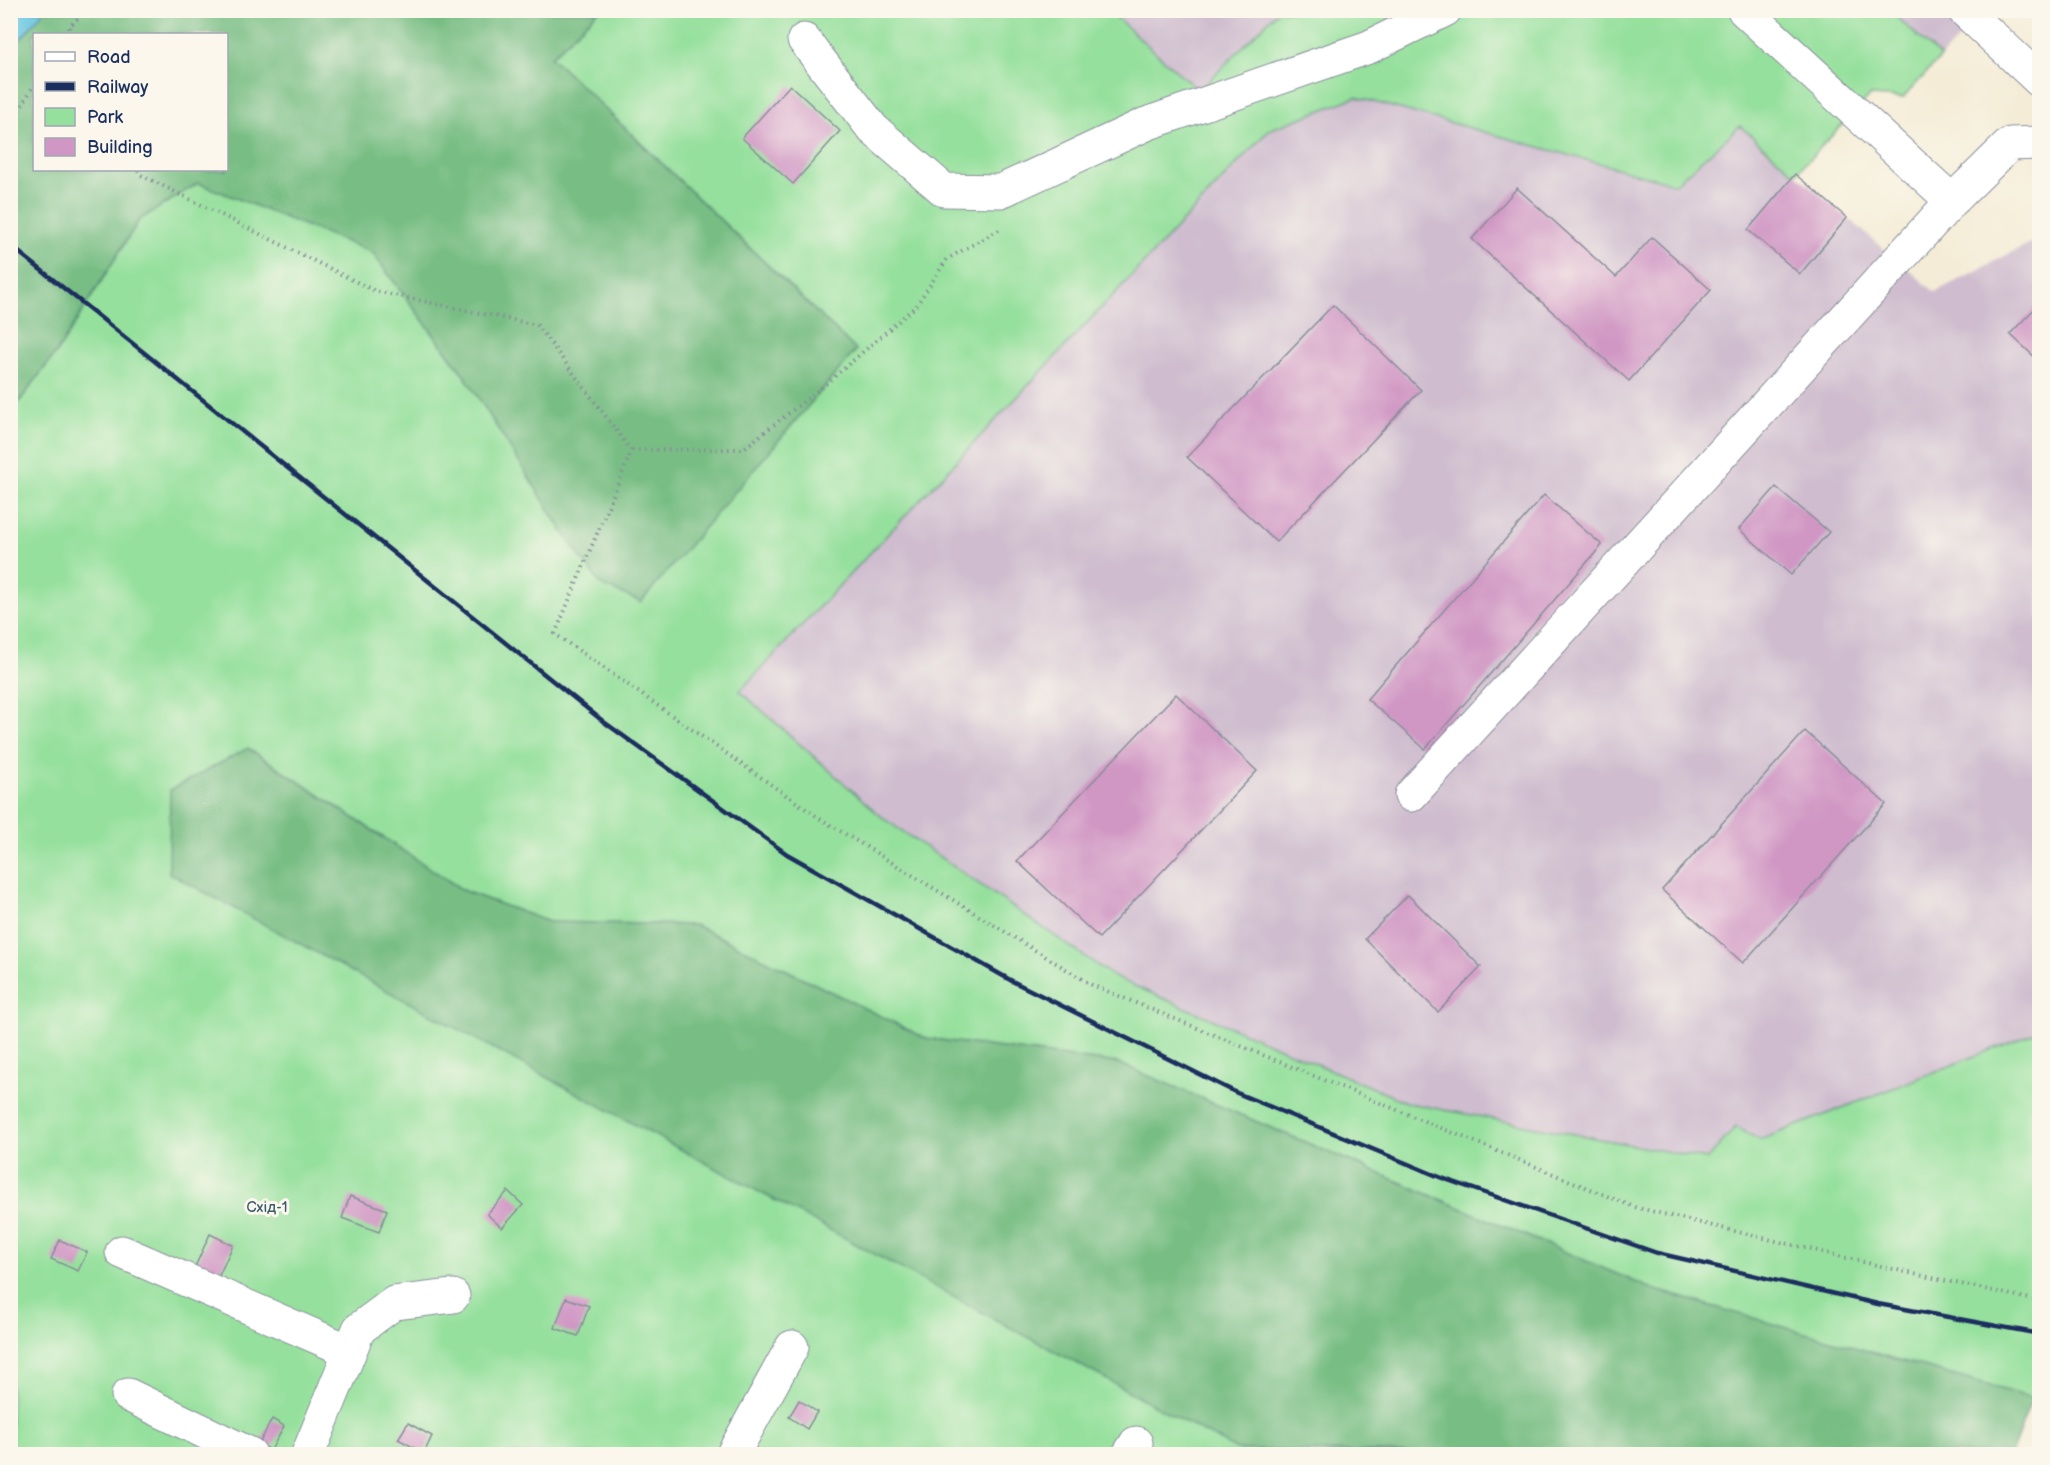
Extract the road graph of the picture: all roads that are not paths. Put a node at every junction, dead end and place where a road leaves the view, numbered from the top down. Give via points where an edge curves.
1 (1445, 10) edge
2 (1744, 10) edge
3 (1964, 10) edge
4 (804, 40) dead end
5 (2040, 81) edge
6 (2040, 143) edge
7 (1952, 201) junction
8 (1411, 795) dead end
9 (122, 1252) dead end
10 (453, 1296) dead end
11 (792, 1347) dead end
12 (349, 1351) junction
13 (128, 1395) dead end
14 (250, 1455) edge
15 (308, 1455) edge
16 (733, 1455) edge

1 - 4 street via 1369,47 1146,124 1001,191 944,190 873,129
2 - 7 street
3 - 5 street
6 - 7 street via 2010,144
7 - 8 street
9 - 12 street
10 - 12 street via 394,1303 359,1329
11 - 16 street
12 - 15 street
13 - 14 street

